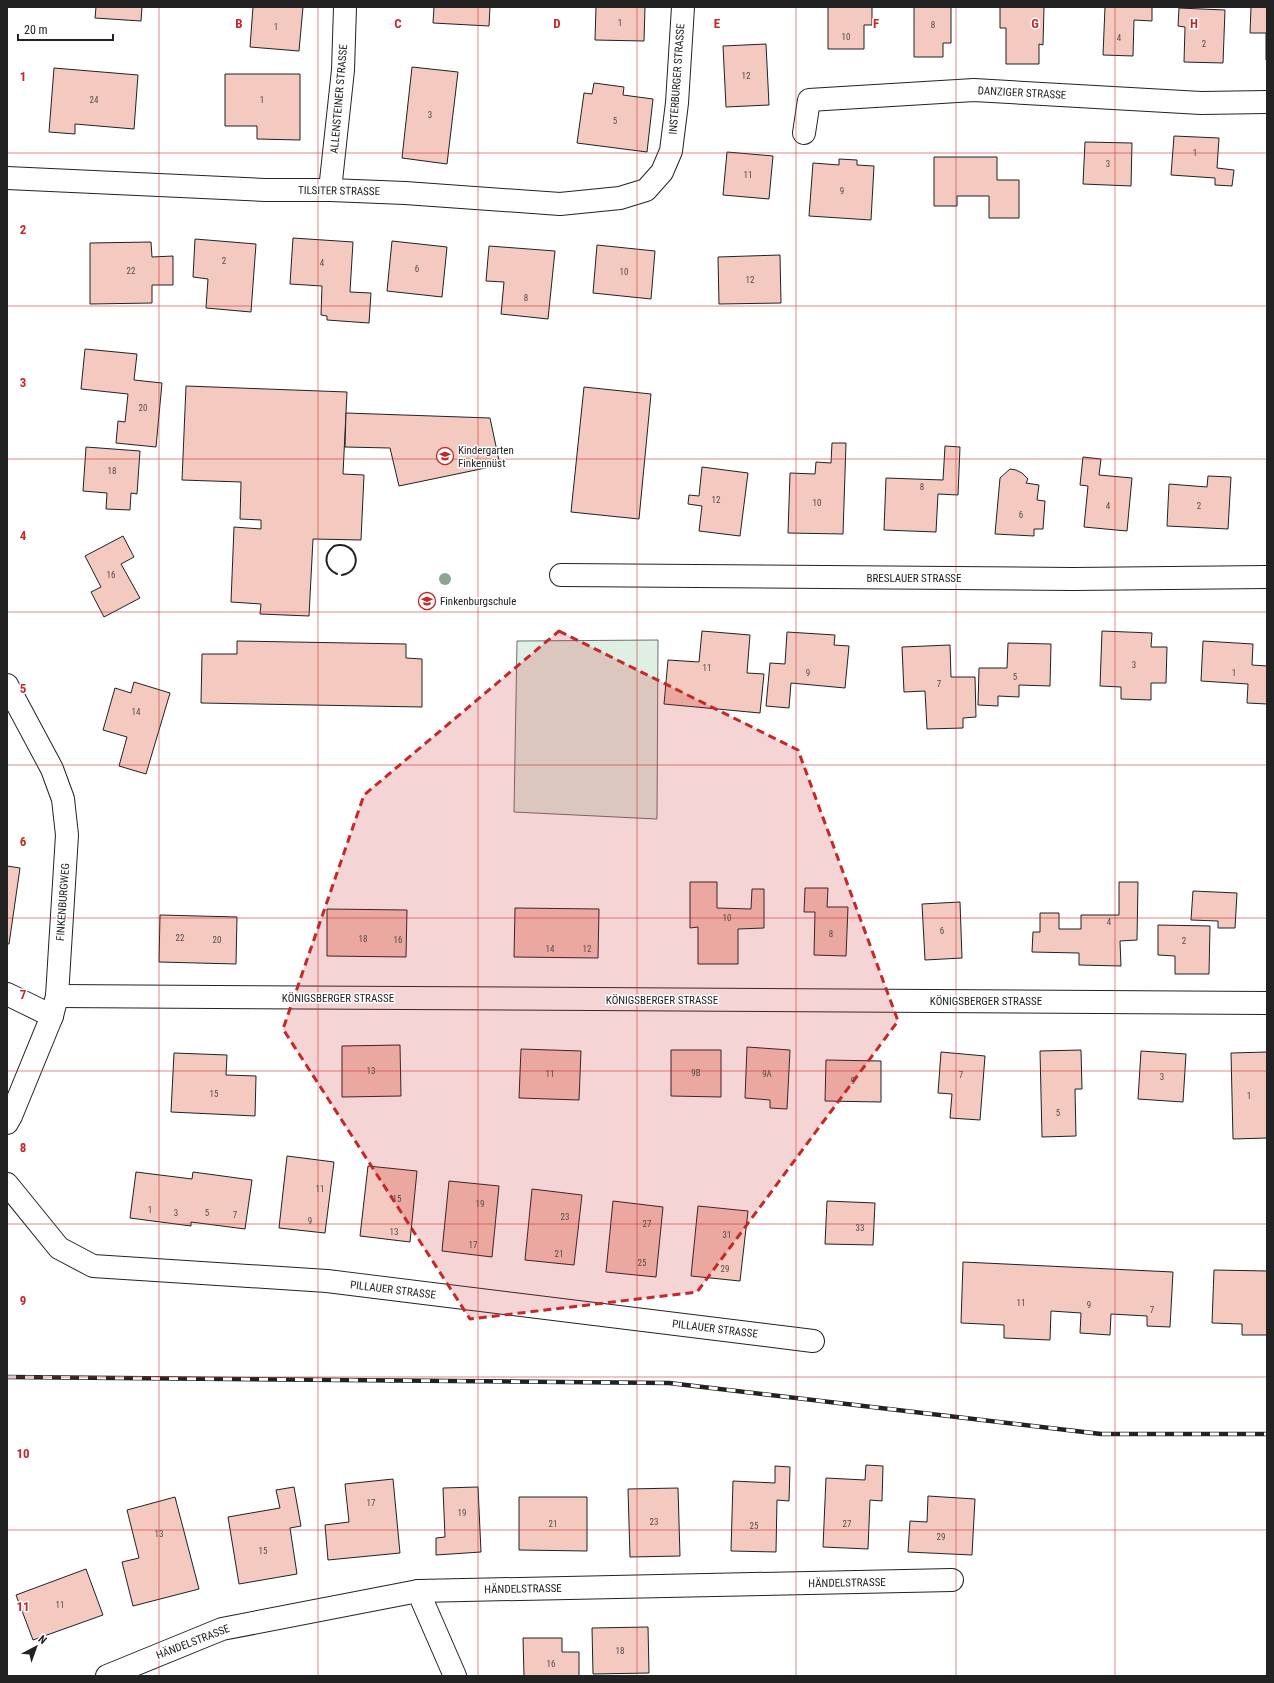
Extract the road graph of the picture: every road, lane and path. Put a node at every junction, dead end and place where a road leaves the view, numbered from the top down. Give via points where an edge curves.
1 (345, 7) edge
2 (682, 7) edge
3 (1267, 102) edge
4 (804, 132) dead end
5 (662, 172) joint
6 (7, 178) edge
7 (330, 190) junction
8 (560, 575) dead end
9 (1267, 577) edge
10 (7, 685) edge
11 (7, 994) edge
12 (1267, 1003) edge
13 (55, 1006) junction
14 (7, 1123) edge
15 (7, 1184) edge
16 (812, 1341) dead end
17 (952, 1580) dead end
18 (418, 1591) junction
19 (107, 1676) edge
20 (455, 1676) edge

1 - 7 street, ALLENSTEINER STRASSE via 343,70
2 - 5 street, INSTERBURGER STRASSE via 675,126 671,151
3 - 4 street, DANZIGER STRASSE via 1201,103 974,90 810,100
5 - 7 street, TILSITER STRASSE via 646,190 620,198 560,204
6 - 7 street, TILSITER STRASSE via 265,190
8 - 9 street, BRESLAUER STRASSE via 1073,579
10 - 13 street, FINKENBURGWEG via 52,769 63,799 67,835
11 - 13 street
12 - 13 street, KÖNIGSBERGER STRASSE
13 - 14 street, FINKENBURGWEG
15 - 16 street, PILLAUER STRASSE via 59,1248 93,1266 327,1281
17 - 18 street, HÄNDELSTRASSE
18 - 19 street, HÄNDELSTRASSE via 222,1629
18 - 20 street

